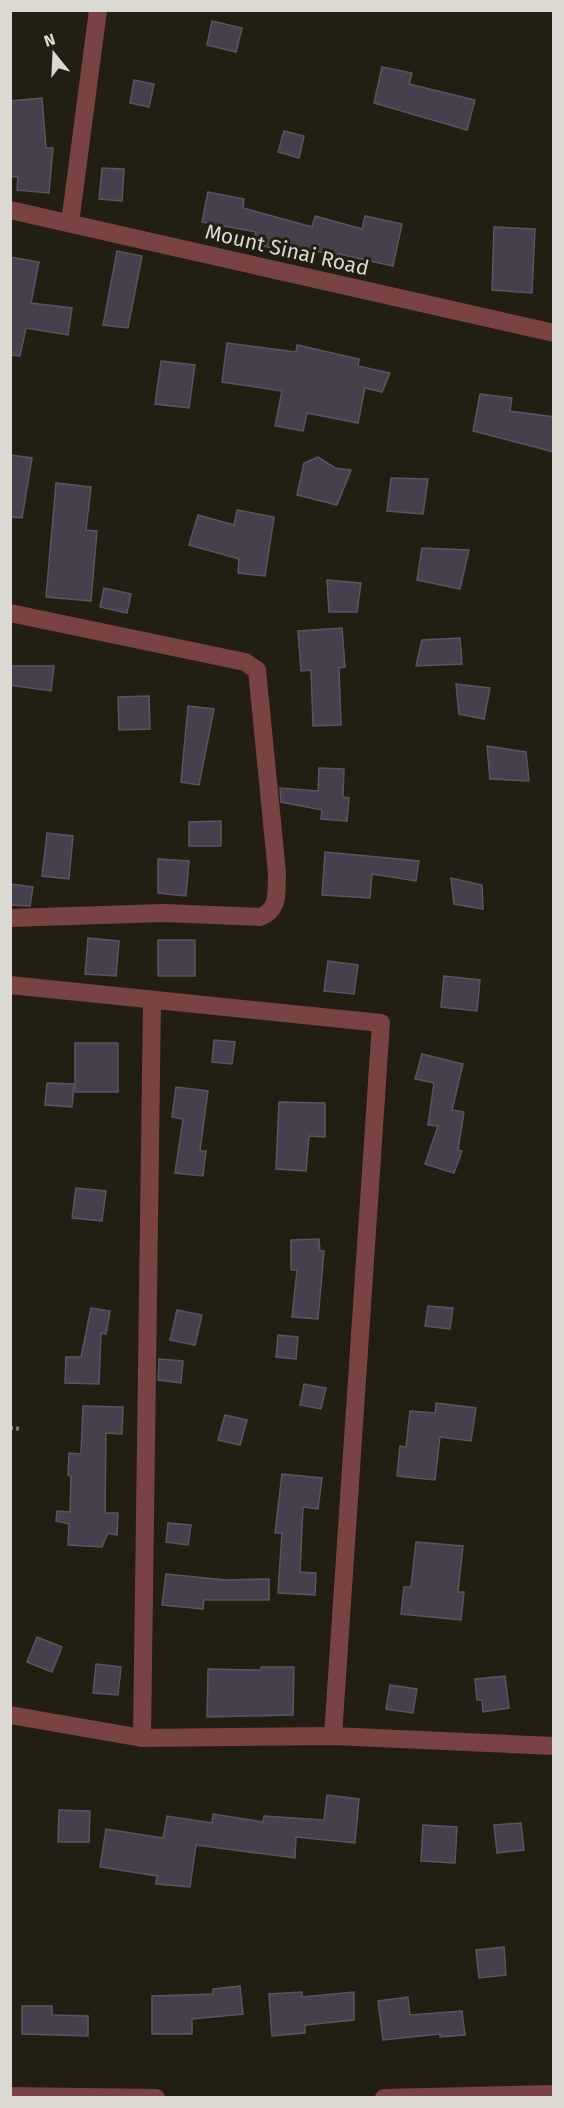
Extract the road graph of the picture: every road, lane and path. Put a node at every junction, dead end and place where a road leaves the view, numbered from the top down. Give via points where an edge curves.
1 (98, 10) edge
2 (10, 210) edge
3 (70, 223) junction
4 (554, 333) edge
5 (10, 613) edge
6 (10, 918) edge
7 (10, 985) edge
8 (152, 1000) junction
9 (10, 1428) edge
10 (21, 1429) dead end
11 (10, 1716) edge
12 (333, 1736) junction
13 (142, 1738) junction
14 (554, 1746) edge
15 (554, 2094) edge
16 (10, 2096) edge
17 (156, 2097) edge
18 (384, 2097) edge

1 - 3 street
2 - 3 street, Mount Sinai Road
3 - 4 street, Mount Sinai Road
5 - 6 street via 245,662 256,670 277,873 276,904 269,914 260,917 164,913
7 - 8 street
8 - 12 street via 381,1023
8 - 13 street
9 - 10 path
11 - 13 street
12 - 13 street
12 - 14 street
15 - 18 street
16 - 17 street

